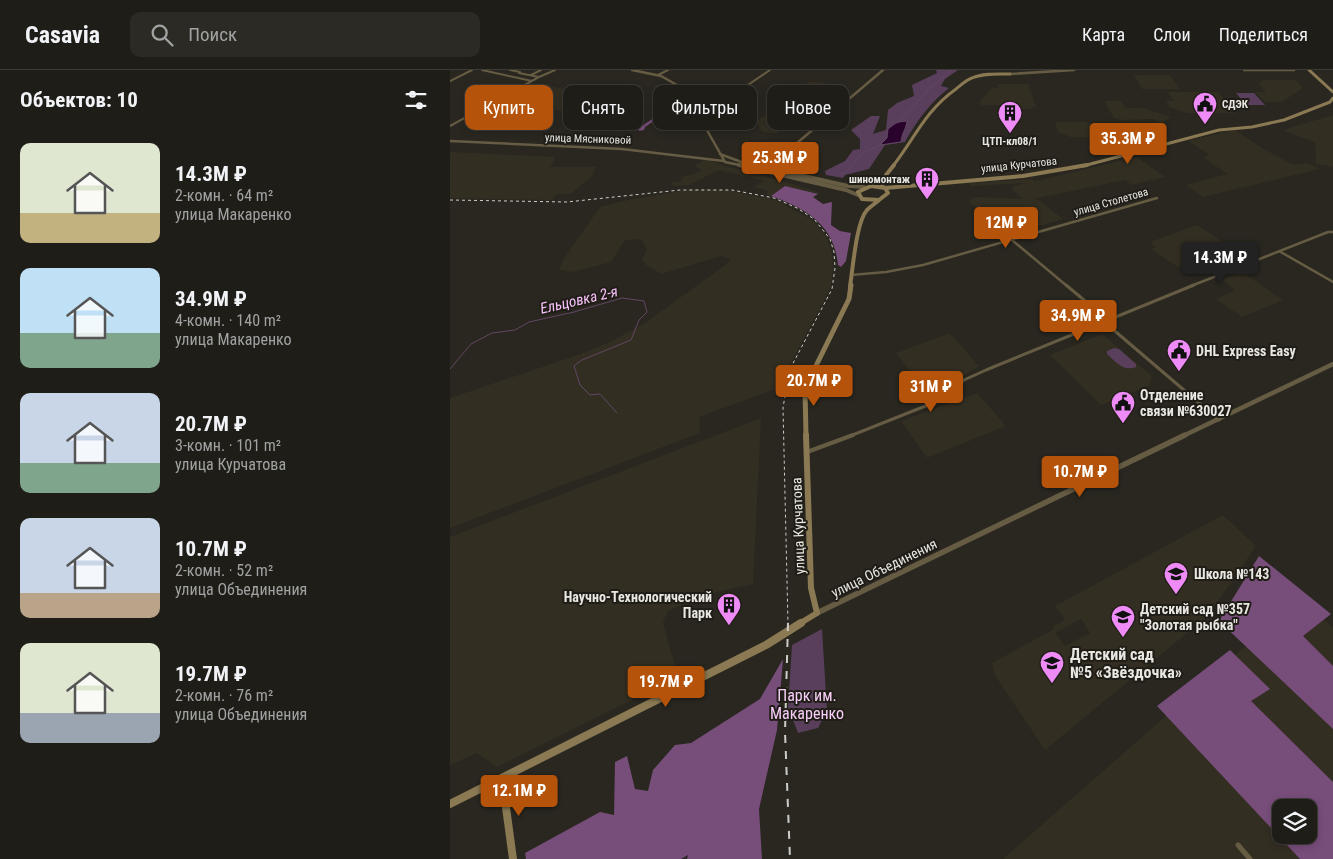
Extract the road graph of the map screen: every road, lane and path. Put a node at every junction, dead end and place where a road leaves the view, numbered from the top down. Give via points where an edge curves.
1 (472, 70) edge
2 (482, 70) edge
3 (510, 70) edge
4 (524, 70) edge
5 (542, 70) edge
6 (555, 70) edge
7 (632, 70) edge
8 (668, 70) edge
9 (770, 70) edge
10 (883, 70) edge
11 (1002, 70) edge
12 (1074, 70) edge
13 (1244, 70) edge
14 (1294, 70) edge
15 (1309, 70) edge
16 (520, 72) junction
17 (1010, 74) junction
18 (531, 75) junction
19 (658, 76) junction
20 (539, 77) junction
21 (450, 81) edge
22 (532, 81) junction
23 (678, 85) edge
24 (748, 85) edge
25 (1333, 92) edge
26 (1333, 98) edge
27 (1331, 102) edge
28 (450, 126) edge
29 (706, 130) edge
30 (450, 141) edge
31 (719, 153) junction
32 (725, 162) junction
33 (766, 170) junction
34 (886, 175) junction
35 (870, 186) junction
36 (864, 187) junction
37 (883, 188) junction
38 (906, 188) junction
39 (887, 196) junction
40 (860, 197) junction
41 (1157, 198) dead end
42 (880, 200) junction
43 (866, 211) junction
44 (1333, 232) edge
45 (1012, 240) junction
46 (1279, 251) junction
47 (851, 275) junction
48 (1333, 282) edge
49 (1106, 320) junction
50 (1333, 364) edge
51 (1219, 420) junction
52 (807, 452) junction
53 (817, 613) junction
54 (502, 778) junction
55 (450, 804) edge
56 (1238, 845) dead end
57 (513, 859) edge
58 (1250, 859) edge

1 - 21 street
2 - 22 street
3 - 16 street
4 - 16 street
5 - 18 street
6 - 20 street
7 - 19 street
8 - 19 street
9 - 24 street
10 - 33 street
11 - 17 main road
12 - 17 street
13 - 14 street
15 - 25 main road
16 - 18 street
17 - 34 main road via 971,78 940,100 924,117 908,147
18 - 20 street
19 - 23 street
20 - 22 street
22 - 28 street
26 - 27 main road, улица Курчатова
27 - 38 main road, улица Курчатова via 1284,120 1218,130 1073,169
29 - 31 street
30 - 32 street, улица Мясниковой via 642,150
31 - 32 street
31 - 33 street, улица Мясниковой
32 - 33 street, улица Мясниковой
33 - 36 street, улица Мясниковой
33 - 40 street, улица Мясниковой via 846,190
34 - 35 main road
34 - 37 main road
35 - 36 main road
35 - 37 main road
36 - 40 main road via 860,189
37 - 38 main road
37 - 39 main road
38 - 39 main road
39 - 42 main road
40 - 42 main road
40 - 43 main road
41 - 45 street, улица Столетова
42 - 43 main road
43 - 47 main road, улица Курчатова via 858,231
44 - 46 street
45 - 47 street, улица Столетова via 923,265
45 - 49 street
46 - 48 street
46 - 49 street
47 - 52 main road, улица Курчатова via 850,299 805,388
49 - 51 street via 1109,326
49 - 52 street via 964,380 938,401
50 - 51 street, улица Объединения
51 - 53 street, улица Объединения
52 - 53 main road, улица Курчатова via 811,588
53 - 54 main road, улица Объединения via 766,645
54 - 55 main road, улица Объединения
54 - 57 main road
56 - 58 street

